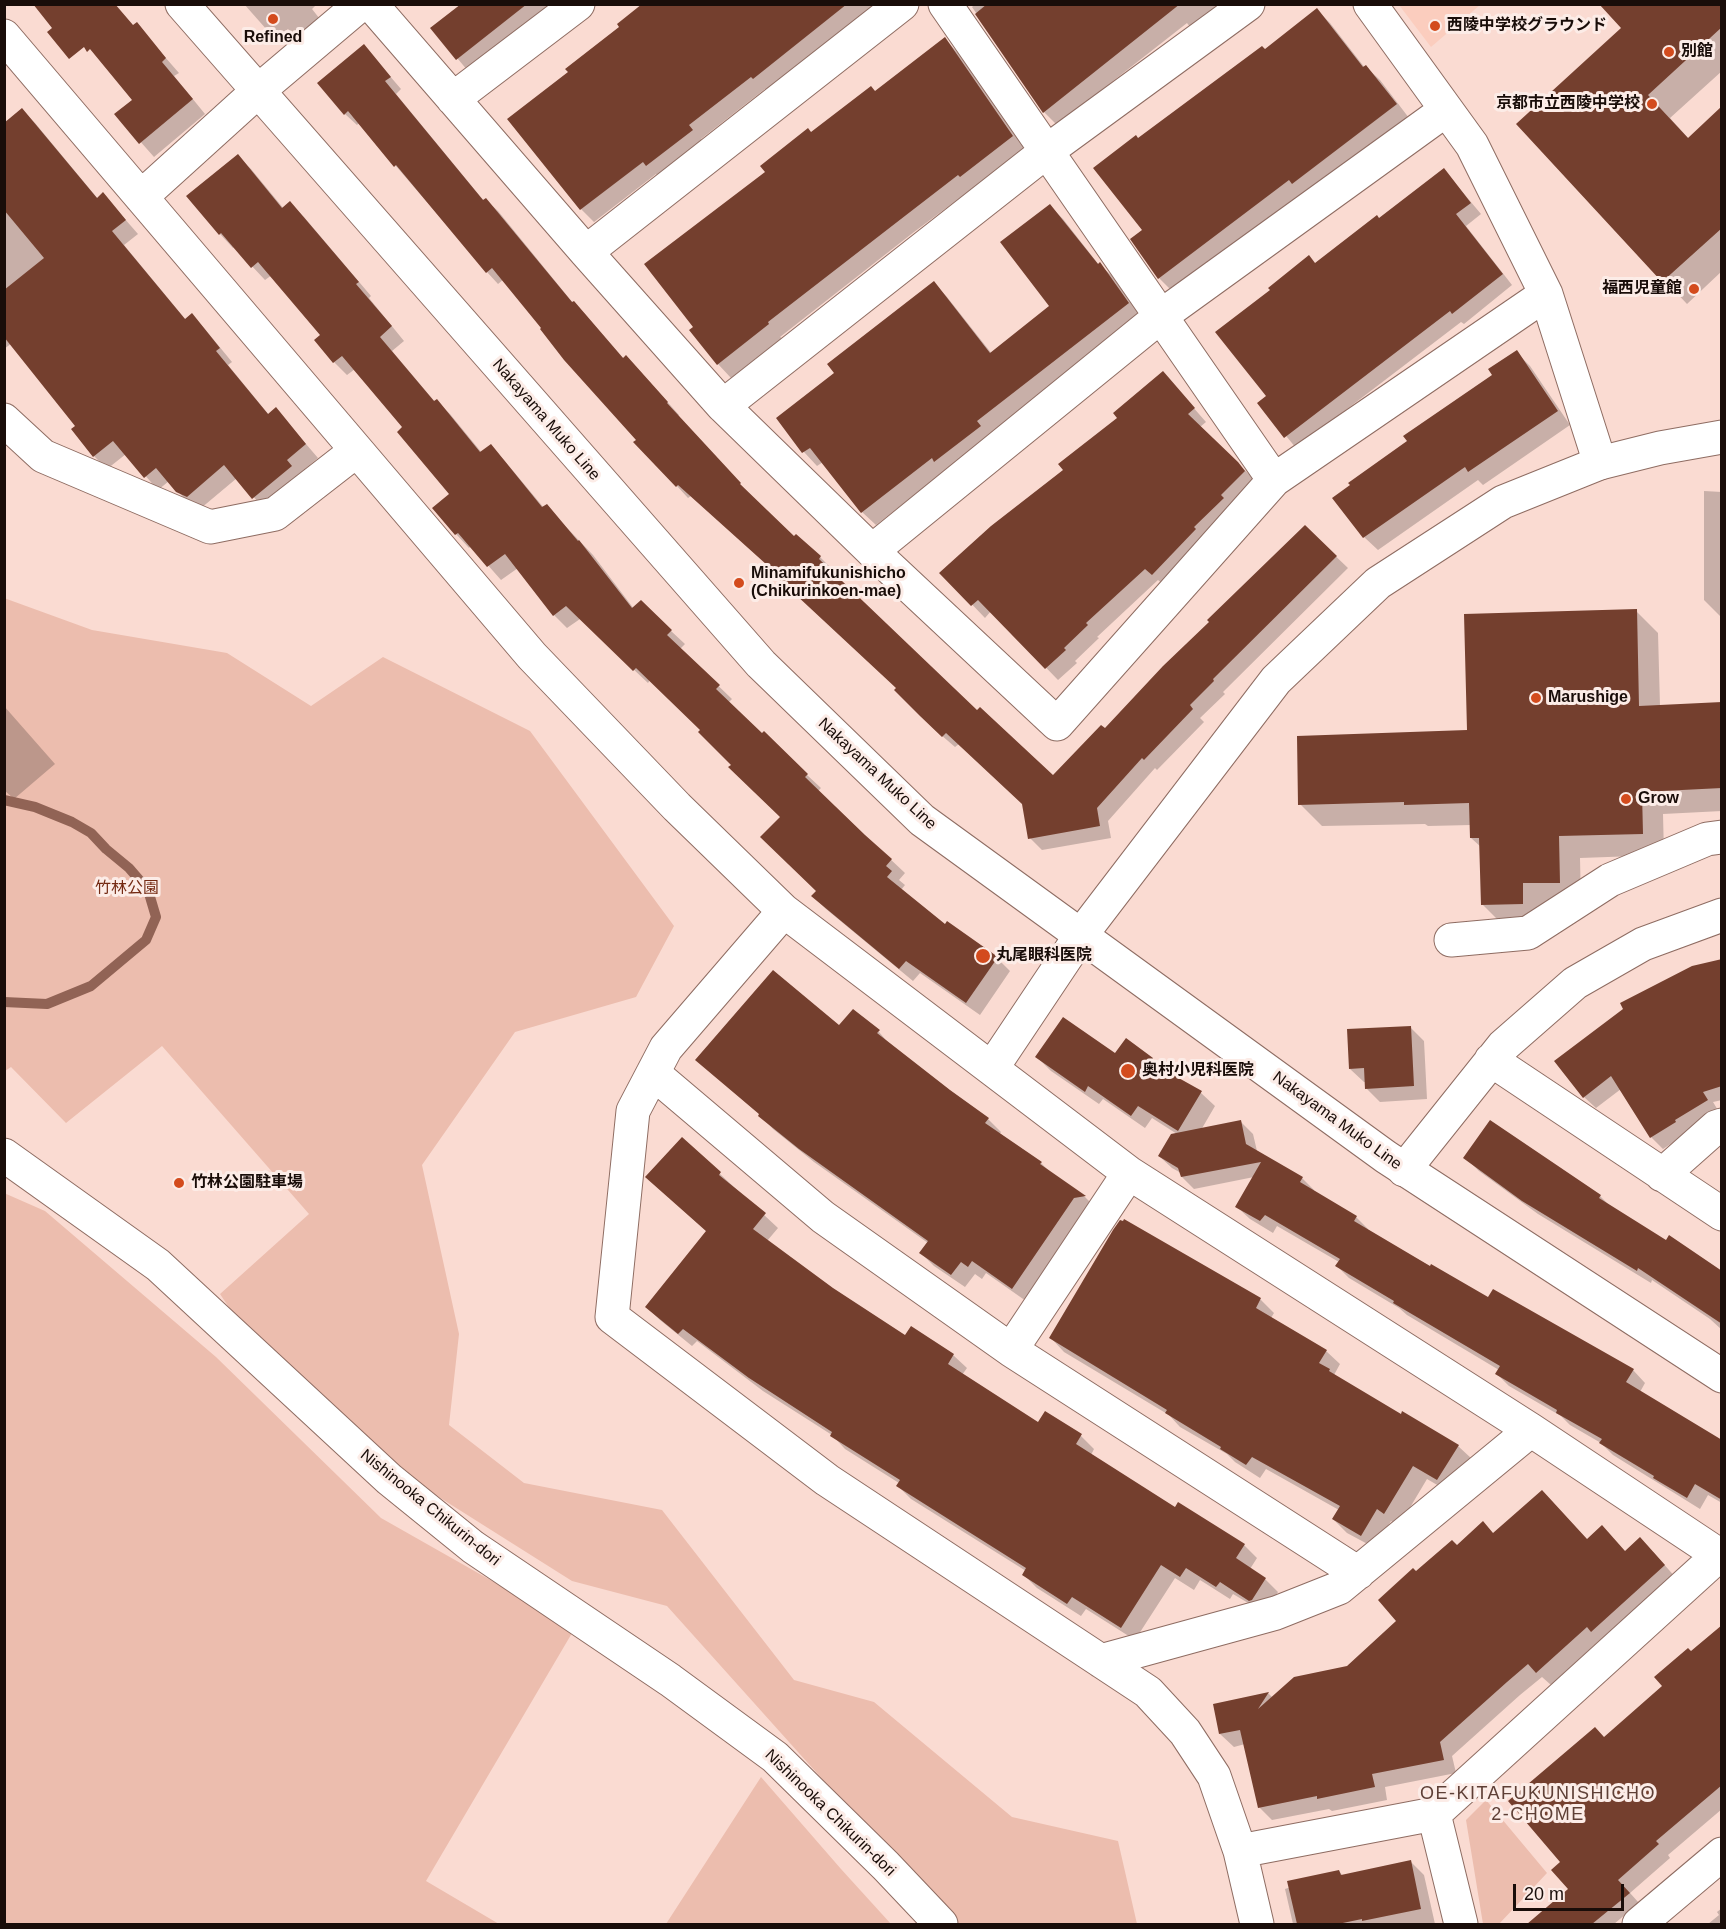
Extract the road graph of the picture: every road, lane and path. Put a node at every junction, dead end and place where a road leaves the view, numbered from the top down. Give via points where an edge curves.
1 (182, 4) edge
2 (361, 4) edge
3 (371, 4) edge
4 (578, 4) edge
5 (902, 4) edge
6 (945, 4) edge
7 (1248, 4) edge
8 (1370, 4) edge
9 (4, 36) edge
10 (258, 91) junction
11 (453, 99) junction
12 (1446, 110) junction
13 (1047, 152) junction
14 (141, 197) junction
15 (586, 252) junction
16 (1546, 294) junction
17 (1161, 316) junction
18 (723, 406) junction
19 (4, 420) edge
20 (1722, 437) edge
21 (357, 451) junction
22 (1600, 464) junction
23 (1274, 480) junction
24 (872, 551) junction
25 (1722, 837) edge
26 (784, 912) junction
27 (1722, 915) edge
28 (1081, 935) junction
29 (1451, 940) dead end
30 (1491, 1060) junction
31 (992, 1068) junction
32 (653, 1073) junction
33 (1722, 1125) edge
34 (4, 1155) edge
35 (1404, 1170) junction
36 (1128, 1173) junction
37 (1662, 1175) junction
38 (1722, 1214) edge
39 (1011, 1350) junction
40 (1722, 1376) edge
41 (1531, 1430) junction
42 (1720, 1556) edge
43 (1358, 1573) junction
44 (1101, 1661) junction
45 (1434, 1814) junction
46 (1240, 1851) junction
47 (1722, 1854) edge
48 (941, 1924) edge
49 (1257, 1924) edge
50 (1461, 1924) edge
51 (1639, 1924) edge

1 - 10 street, Nakayama Muko Line
2 - 10 street
3 - 11 street
4 - 11 street
5 - 15 street
6 - 13 street
7 - 13 street
8 - 12 street
9 - 14 street
10 - 14 street
10 - 28 street, Nakayama Muko Line via 761,664 922,820
11 - 15 street
12 - 16 street via 1472,145
12 - 17 street
13 - 17 street
13 - 18 street
14 - 21 street
15 - 18 street
16 - 22 street
16 - 23 street
17 - 23 street
17 - 24 street
18 - 24 street
19 - 21 street via 43,456 210,527 275,514
20 - 22 street
21 - 26 street via 532,656
22 - 28 street via 1503,502 1378,583 1276,680
23 - 24 street via 1057,724
25 - 29 street via 1707,839 1610,880 1528,933
26 - 31 street
26 - 32 street via 666,1048
27 - 30 street via 1643,944 1575,983
28 - 31 street
28 - 35 street, Nakayama Muko Line
30 - 35 street
30 - 37 street
31 - 36 street
32 - 39 street via 823,1217
32 - 44 street via 633,1111 612,1317 827,1480
33 - 37 street
34 - 48 street, Nishinooka Chikurin-dori via 158,1265 389,1479 473,1547 670,1680 775,1757
35 - 40 street, Nakayama Muko Line
36 - 39 street
36 - 41 street
37 - 38 street
39 - 43 street
41 - 42 street
41 - 43 street
42 - 45 street
43 - 44 street via 1340,1588 1276,1613
44 - 46 street via 1148,1692 1185,1732 1214,1776
45 - 46 street
45 - 50 street
46 - 49 street
47 - 51 street

